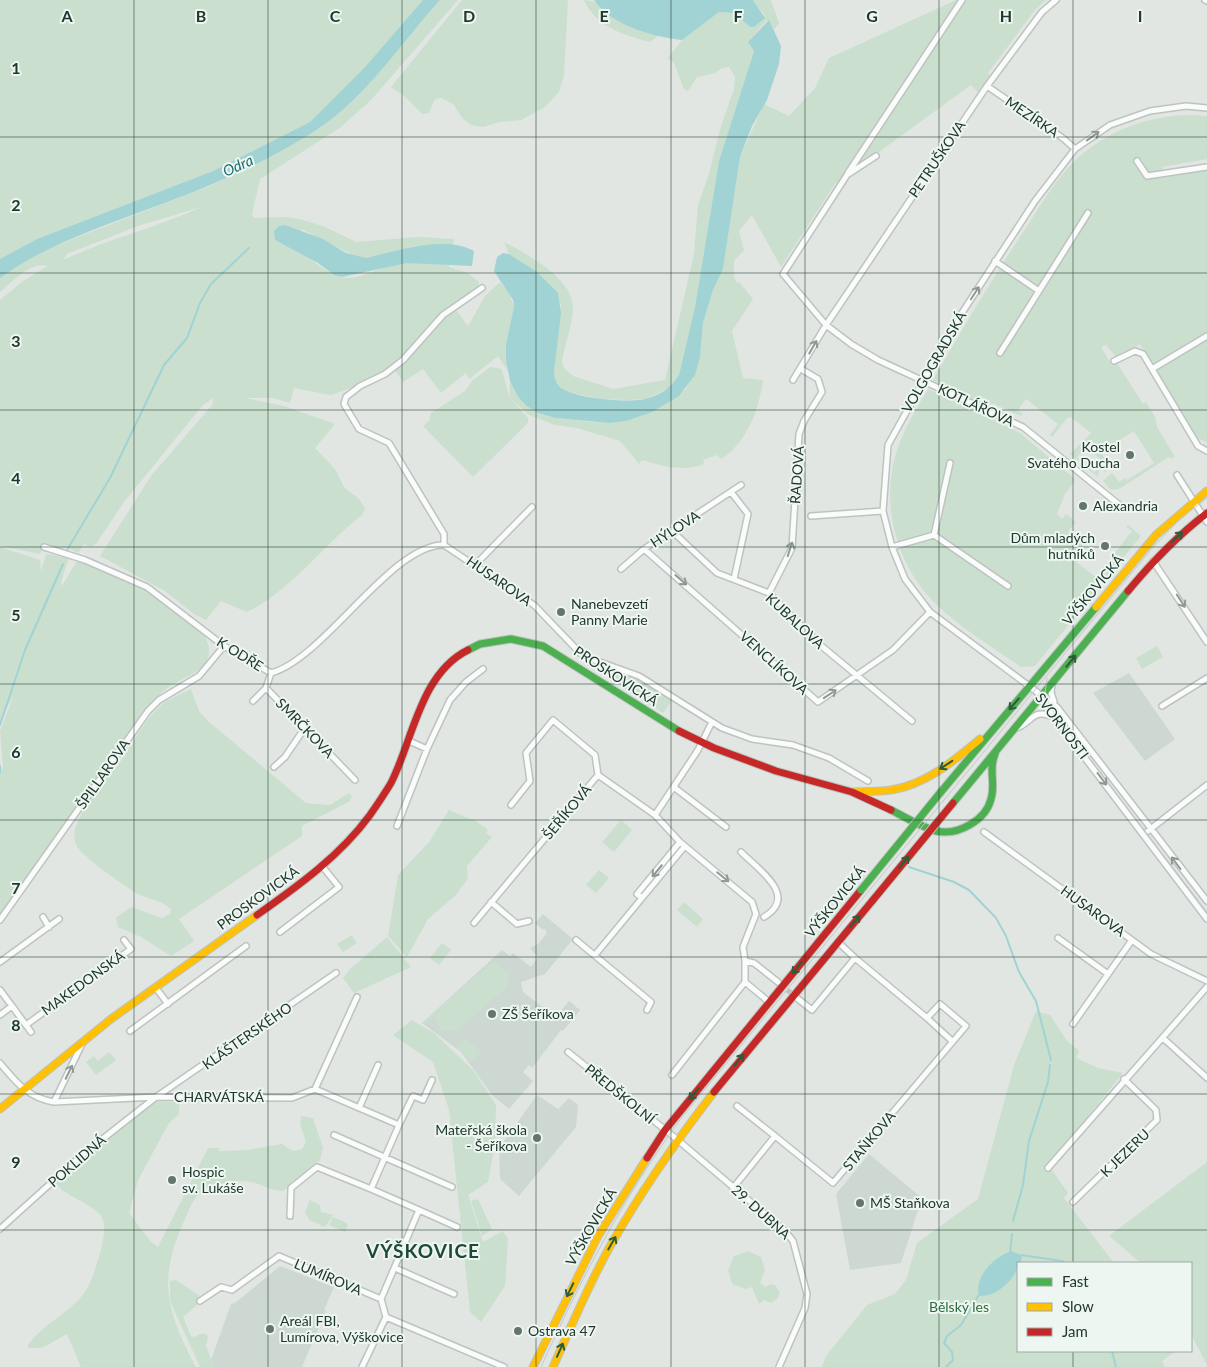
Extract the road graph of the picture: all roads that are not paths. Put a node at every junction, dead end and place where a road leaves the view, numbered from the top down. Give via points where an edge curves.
1 (962, 0) edge
2 (1056, 0) edge
3 (987, 86) junction
4 (1207, 108) edge
5 (1075, 149) junction
6 (876, 156) dead end
7 (1137, 160) dead end
8 (1207, 167) edge
9 (847, 175) junction
10 (1088, 213) dead end
11 (996, 261) junction
12 (482, 288) dead end
13 (1039, 291) junction
14 (826, 325) junction
15 (1207, 336) edge
16 (1000, 353) dead end
17 (1114, 361) dead end
18 (801, 369) junction
19 (1152, 369) junction
20 (793, 380) dead end
21 (923, 380) junction
22 (1207, 451) edge
23 (950, 463) dead end
24 (1177, 475) dead end
25 (741, 485) dead end
26 (1207, 491) edge
27 (731, 492) junction
28 (1193, 500) junction
29 (532, 507) dead end
30 (1122, 507) dead end
31 (883, 511) junction
32 (811, 516) dead end
33 (1206, 517) edge
34 (672, 531) junction
35 (934, 535) junction
36 (444, 545) junction
37 (44, 546) dead end
38 (892, 547) junction
39 (644, 549) junction
40 (1153, 561) junction
41 (476, 564) junction
42 (622, 569) dead end
43 (734, 579) junction
44 (1008, 586) dead end
45 (769, 593) junction
46 (930, 612) junction
47 (1207, 642) edge
48 (224, 646) junction
49 (483, 669) dead end
50 (271, 673) junction
51 (856, 676) junction
52 (1207, 678) edge
53 (1052, 684) junction
54 (1031, 685) junction
55 (266, 688) junction
56 (1042, 697) junction
57 (253, 701) dead end
58 (1057, 706) junction
59 (1162, 706) dead end
60 (1058, 721) junction
61 (712, 722) junction
62 (912, 722) dead end
63 (997, 724) junction
64 (1016, 728) junction
65 (304, 729) junction
66 (409, 741) junction
67 (702, 742) junction
68 (427, 749) junction
69 (995, 754) junction
70 (274, 767) dead end
71 (598, 775) junction
72 (990, 777) junction
73 (354, 780) dead end
74 (868, 780) dead end
75 (971, 781) junction
76 (1207, 786) edge
77 (675, 788) junction
78 (852, 792) junction
79 (511, 805) dead end
80 (655, 815) junction
81 (397, 826) dead end
82 (726, 827) dead end
83 (1150, 829) junction
84 (984, 832) dead end
85 (1144, 834) junction
86 (680, 842) junction
87 (685, 846) junction
88 (741, 852) dead end
89 (322, 866) junction
90 (642, 898) junction
91 (1207, 901) edge
92 (491, 902) junction
93 (42, 917) dead end
94 (764, 917) dead end
95 (1207, 919) edge
96 (0, 920) edge
97 (59, 920) dead end
98 (528, 922) dead end
99 (474, 923) dead end
100 (49, 927) junction
101 (280, 932) dead end
102 (1058, 938) dead end
103 (124, 940) dead end
104 (576, 940) dead end
105 (1132, 940) junction
106 (838, 942) junction
107 (246, 946) dead end
108 (595, 955) junction
109 (855, 958) junction
110 (745, 961) junction
111 (0, 962) edge
112 (336, 973) dead end
113 (1108, 974) junction
114 (1207, 981) edge
115 (745, 982) junction
116 (778, 982) tunnel mouth
117 (1207, 987) edge
118 (156, 988) junction
119 (0, 990) edge
120 (357, 997) dead end
121 (798, 999) tunnel mouth
122 (769, 1002) junction
123 (168, 1004) junction
124 (12, 1006) junction
125 (646, 1010) dead end
126 (0, 1015) edge
127 (927, 1018) junction
128 (1073, 1024) dead end
129 (26, 1025) junction
130 (130, 1031) dead end
131 (31, 1032) dead end
132 (1163, 1038) junction
133 (952, 1041) junction
134 (83, 1042) junction
135 (568, 1052) dead end
136 (0, 1063) edge
137 (378, 1065) dead end
138 (672, 1075) dead end
139 (1207, 1078) edge
140 (1124, 1079) junction
141 (432, 1080) dead end
142 (315, 1089) junction
143 (23, 1090) junction
144 (156, 1097) junction
145 (54, 1102) junction
146 (737, 1106) dead end
147 (359, 1108) junction
148 (0, 1109) edge
149 (399, 1126) junction
150 (665, 1130) junction
151 (334, 1135) dead end
152 (775, 1136) junction
153 (675, 1138) junction
154 (385, 1157) junction
155 (1048, 1168) dead end
156 (452, 1187) dead end
157 (733, 1188) junction
158 (371, 1189) junction
159 (1073, 1202) dead end
160 (419, 1210) junction
161 (290, 1216) dead end
162 (457, 1226) dead end
163 (0, 1229) edge
164 (395, 1268) junction
165 (454, 1294) dead end
166 (381, 1299) junction
167 (200, 1301) dead end
168 (386, 1317) junction
169 (500, 1366) edge
170 (362, 1367) edge
171 (533, 1367) edge
172 (553, 1367) edge
173 (779, 1367) edge

1 - 9 street
2 - 3 street, PETRUŠKOVA via 1042,12
3 - 5 street, MEZÍRKA
3 - 14 street, PETRUŠKOVA
5 -> 4 street, VOLGOGRADSKÁ via 1110,125 1150,111 1186,106
5 - 11 street, VOLGOGRADSKÁ via 1034,202
6 - 9 street
7 - 8 street via 1147,176
9 - 14 street, KOTLÁŘOVA via 783,274
10 - 13 street
11 - 13 street
21 -> 11 street, VOLGOGRADSKÁ
12 - 36 street via 444,314 403,360 385,374 360,386 346,397 344,404 359,429 389,443 444,534
13 - 16 street
18 -> 14 street
14 - 21 street, KOTLÁŘOVA via 878,360
15 - 19 street
17 - 19 street via 1137,351 1143,354
18 - 20 street
45 -> 18 street, ŘADOVÁ via 792,548 800,434 822,392 818,379
19 - 22 street via 1198,446
21 - 30 street, KOTLÁŘOVA via 1028,431
21 - 31 street, VOLGOGRADSKÁ via 888,445
23 - 35 street
24 - 28 street
25 - 27 street, HÝLOVA
26 - 28 street, VÝŠKOVICKÁ
27 - 34 street, HÝLOVA
27 - 43 street via 748,514
28 - 33 street
28 - 54 street, VÝŠKOVICKÁ via 1156,535
29 - 41 street
31 - 32 street
31 - 38 street, VOLGOGRADSKÁ
40 -> 33 street, VÝŠKOVICKÁ via 1179,534
34 - 39 street, HÝLOVA
34 - 43 street, KUBALOVA via 716,572
35 - 38 street
35 - 44 street
36 - 41 street, HUSAROVA
36 - 50 street, K ODŘE via 428,548 407,560 299,658
37 - 48 street, K ODŘE via 147,587
38 - 46 street, VOLGOGRADSKÁ via 905,579
39 - 42 street, HÝLOVA
39 -> 51 street, VENCLÍKOVA via 818,702
40 -> 47 street
53 -> 40 street, VÝŠKOVICKÁ
41 - 61 street, HUSAROVA via 534,605 583,656 639,676
43 - 45 street, KUBALOVA
45 - 51 street, KUBALOVA
46 - 51 street, VENCLÍKOVA via 893,650
46 - 54 street, VOLGOGRADSKÁ
48 - 50 street, K ODŘE
48 - 96 street, ŠPILLAROVA via 199,676 148,711
49 - 68 street via 450,700
50 - 55 street, SMRČKOVA
51 - 62 street, KUBALOVA
52 - 59 street
53 - 56 street, VÝŠKOVICKÁ
53 - 58 street via 1051,692
54 - 56 street, SVORNOSTI
54 -> 63 street, VÝŠKOVICKÁ
55 - 57 street
55 - 65 street, SMRČKOVA
56 - 58 street, SVORNOSTI
56 - 60 street, SVORNOSTI
56 - 64 street, VÝŠKOVICKÁ
58 - 83 street, SVORNOSTI
60 - 64 street via 1048,715 1037,714
60 -> 85 street, SVORNOSTI
61 - 67 street
61 - 74 street, HUSAROVA via 752,739 793,745 820,754
63 -> 78 street via 953,760 916,782 892,790
63 -> 122 street, VÝŠKOVICKÁ, bridge
64 - 69 street, VÝŠKOVICKÁ
65 - 70 street
65 - 73 street, SMRČKOVA
66 - 67 street, PROSKOVICKÁ via 430,689 446,666 473,647 511,639 532,642 552,650 644,710
66 - 68 street
66 - 89 street, PROSKOVICKÁ via 391,782 370,815
67 - 77 street
67 - 78 street, PROSKOVICKÁ via 776,771
68 - 81 street
69 - 72 street via 990,764
69 - 75 street, VÝŠKOVICKÁ
71 - 79 street via 595,755 553,720 526,753 530,781
71 - 80 street, ŠEŘÍKOVÁ
71 - 92 street, ŠEŘÍKOVÁ
72 - 75 street via 982,772
72 - 78 street via 993,794 984,812 969,826 953,832 932,830
106 -> 75 street, VÝŠKOVICKÁ, bridge
76 - 83 street
77 - 80 street
77 - 82 street
80 - 86 street, ŠEŘÍKOVÁ
83 - 85 street
91 -> 83 street, SVORNOSTI
84 - 105 street, HUSAROVA
85 - 95 street, SVORNOSTI
86 - 87 street, ŠEŘÍKOVÁ
86 -> 90 street via 637,894
87 - 90 street
87 -> 110 street, ŠEŘÍKOVÁ via 752,902 756,914 743,947
88 - 94 street via 777,889 779,902 776,909
89 - 101 street via 339,887
89 - 118 street, PROSKOVICKÁ
90 - 108 street
92 - 98 street via 517,924
92 - 99 street, ŠEŘÍKOVÁ
93 - 100 street
97 - 100 street
100 - 111 street
102 - 113 street
103 - 129 street, MAKEDONSKÁ via 131,949
104 - 108 street
105 - 113 street
105 - 114 street, HUSAROVA via 1151,954
106 - 109 street
153 -> 106 street, VÝŠKOVICKÁ
107 - 123 street
108 - 125 street via 651,1002
109 - 121 street via 812,1010
109 - 127 street
110 - 115 street, ŠEŘÍKOVÁ
110 - 116 street via 754,963
112 - 144 street, KLÁŠTERSKÉHO
113 - 128 street
115 - 122 street
115 - 138 street
117 - 132 street
118 - 123 street
118 - 134 street, PROSKOVICKÁ
119 - 124 street
120 - 142 street
122 -> 150 street, VÝŠKOVICKÁ
123 - 130 street
124 - 126 street
124 - 129 street
127 - 133 street
127 - 133 street, STAŇKOVA via 940,1004 966,1026
129 - 131 street
132 - 139 street
132 - 140 street
133 - 152 street, STAŇKOVA via 833,1183
134 - 143 street, PROSKOVICKÁ
145 -> 134 street
135 - 150 street, PŘEDŠKOLNÍ
136 - 143 street
137 - 147 street
140 - 155 street
140 - 159 street, K JEZERU via 1156,1110 1157,1120
141 - 149 street via 423,1100 413,1096
142 - 144 street, CHARVÁTSKÁ via 292,1098
142 - 147 street
143 - 145 street, CHARVÁTSKÁ via 41,1100
143 - 148 street, PROSKOVICKÁ
144 - 145 street, CHARVÁTSKÁ
144 - 163 street, POKLIDNÁ via 81,1156
146 - 152 street, STAŇKOVA
147 - 149 street
149 - 154 street
150 - 153 street, PŘEDŠKOLNÍ
150 -> 171 street, VÝŠKOVICKÁ via 598,1236
151 - 154 street
152 - 157 street
153 - 157 street, 29. DUBNA
172 -> 153 street, VÝŠKOVICKÁ via 612,1243
154 - 156 street
154 - 158 street
157 - 173 street, 29. DUBNA via 785,1231 793,1242 805,1284 805,1308
158 - 160 street
158 - 161 street via 318,1167 291,1188
160 - 162 street
160 - 164 street
164 - 165 street
164 - 166 street
166 - 167 street, LUMÍROVA via 280,1256 232,1290 221,1286
166 - 168 street
168 - 169 street
168 - 170 street

